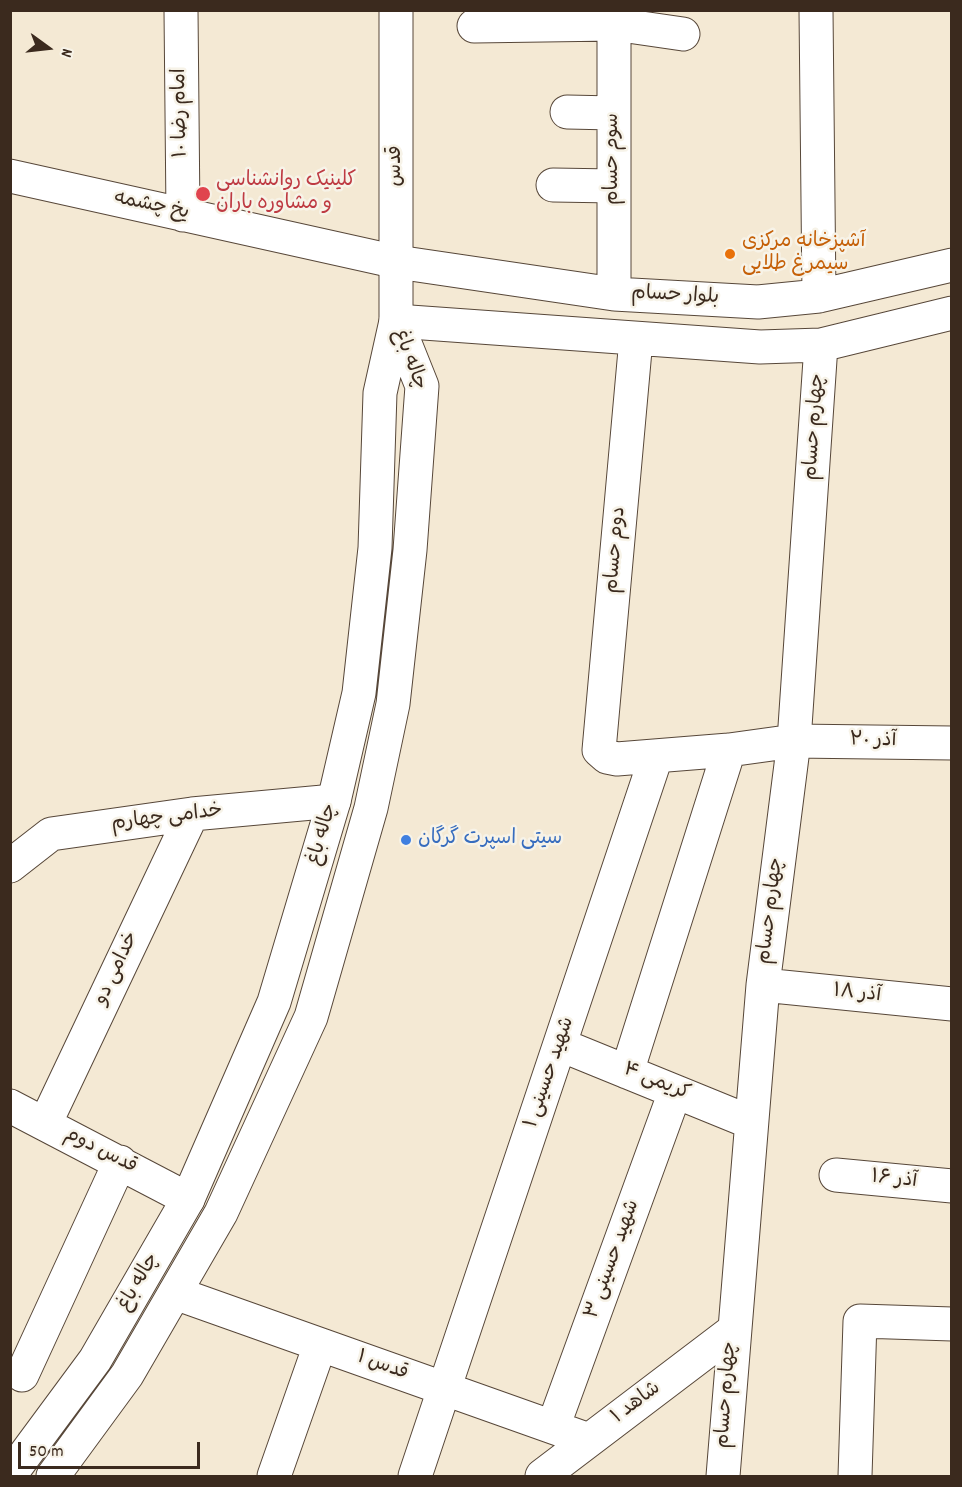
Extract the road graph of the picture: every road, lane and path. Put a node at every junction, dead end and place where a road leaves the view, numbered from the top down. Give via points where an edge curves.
1 (181, 10) edge
2 (396, 10) edge
3 (816, 10) edge
4 (614, 17) edge
5 (474, 26) dead end
6 (683, 34) dead end
7 (567, 112) dead end
8 (614, 113) junction
9 (10, 176) edge
10 (553, 185) dead end
11 (614, 186) junction
12 (183, 215) junction
13 (397, 262) junction
14 (951, 265) edge
15 (614, 294) junction
16 (819, 296) junction
17 (951, 313) edge
18 (396, 321) junction
19 (636, 339) junction
20 (821, 345) junction
21 (794, 741) junction
22 (951, 743) edge
23 (729, 750) junction
24 (607, 757) joint
25 (656, 757) junction
26 (334, 801) junction
27 (192, 814) junction
28 (10, 866) edge
29 (763, 985) junction
30 (274, 1002) junction
31 (951, 1004) edge
32 (310, 1017) junction
33 (561, 1045) junction
34 (627, 1072) junction
35 (675, 1092) junction
36 (10, 1106) edge
37 (750, 1122) junction
38 (45, 1124) junction
39 (120, 1162) junction
40 (836, 1175) dead end
41 (951, 1186) edge
42 (188, 1199) junction
43 (175, 1293) junction
44 (951, 1324) edge
45 (733, 1331) junction
46 (320, 1345) junction
47 (22, 1375) dead end
48 (445, 1389) junction
49 (553, 1428) junction
50 (589, 1440) junction
51 (10, 1475) edge
52 (53, 1476) edge
53 (274, 1476) edge
54 (415, 1476) edge
55 (542, 1476) edge
56 (723, 1476) edge
57 (855, 1476) edge

1 - 12 street, امام رضا ۱۰
2 - 13 street, قدس
3 - 16 street
4 - 5 street
4 - 6 street
4 - 8 street, سوم حسام
7 - 8 street
8 - 11 street, سوم حسام
9 - 12 street, یخ چشمه
10 - 11 street
11 - 15 street, سوم حسام
12 - 13 street, یخ چشمه
13 - 15 street, بلوار حسام
13 - 18 street, قدس
14 - 16 street, بلوار حسام
15 - 16 street, بلوار حسام via 758,302
17 - 20 street
18 - 19 street
18 - 26 street, چاله باغ via 380,393 375,548 359,693
18 - 32 street, چاله باغ via 422,386 393,704 371,808
19 - 20 street via 760,347
19 - 24 street, دوم حسام via 599,750
20 - 21 street, چهارم حسام
21 - 22 street, ۲۰ آذر
21 - 23 street, ۲۰ آذر
21 - 29 street, چهارم حسام
23 - 25 street, ۲۰ آذر
23 - 34 street
24 - 25 street, ۲۰ آذر
25 - 33 street, ۱ شهید حسینی
26 - 27 street, خدامی چهارم
26 - 30 street, چاله باغ
27 - 28 street, خدامی چهارم via 51,834
27 - 38 street, خدامی دو
29 - 31 street, ۱۸ آذر
29 - 37 street, چهارم حسام
30 - 32 street
30 - 42 street, چاله باغ
32 - 43 street, چاله باغ via 221,1213
33 - 34 street, کریمی ۴
33 - 48 street, ۱ شهید حسینی
34 - 35 street, کریمی ۴
35 - 37 street, کریمی ۴
35 - 49 street, ۳ شهید حسینی
36 - 38 street, قدس دوم
37 - 45 street, چهارم حسام
38 - 39 street, قدس دوم
39 - 42 street, قدس دوم
39 - 47 street
40 - 41 street, ۱۶ آذر
42 - 51 street, چاله باغ via 96,1360
43 - 46 street, قدس ۱
43 - 52 street, چاله باغ via 127,1375
44 - 57 street via 860,1321
45 - 50 street, ۱ شاهد
45 - 56 street, چهارم حسام
46 - 48 street, قدس ۱
46 - 53 street
48 - 49 street, قدس ۱
48 - 54 street, ۱ شهید حسینی
49 - 50 street, قدس ۱
50 - 55 street, ۱ شاهد

